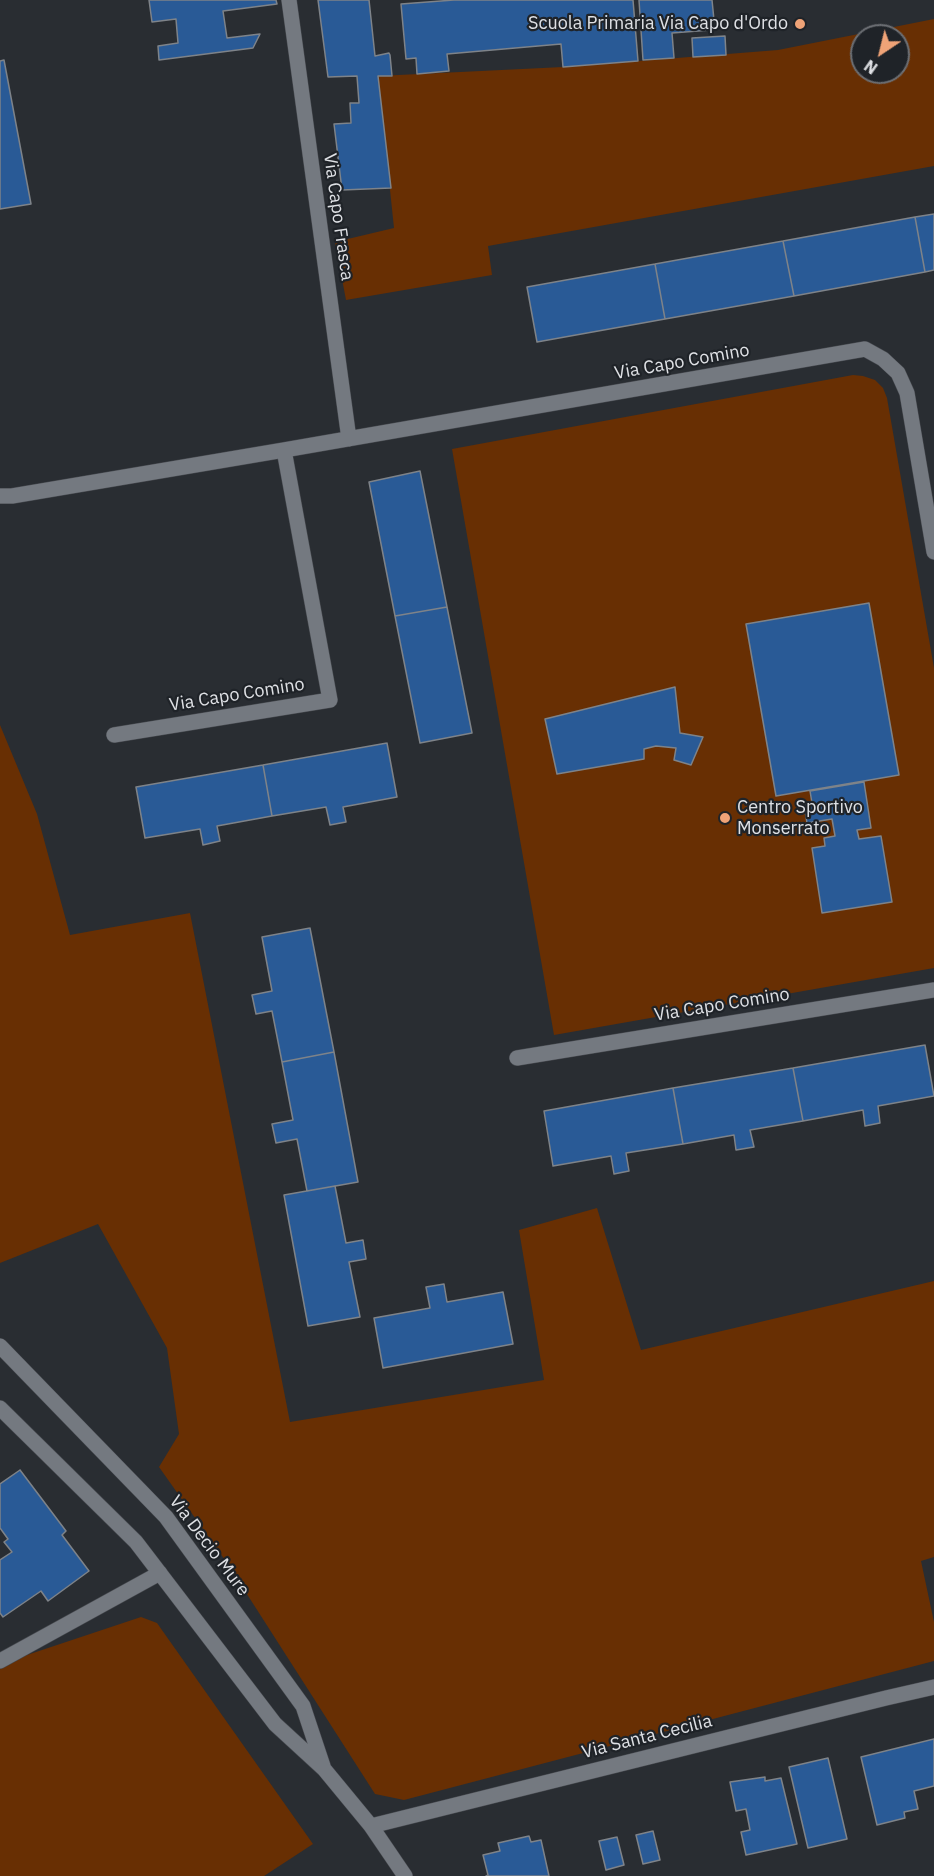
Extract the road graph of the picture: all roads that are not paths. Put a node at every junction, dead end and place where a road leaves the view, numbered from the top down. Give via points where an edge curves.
1 (290, 0) edge
2 (349, 439) junction
3 (284, 450) junction
4 (6, 496) edge
5 (934, 552) edge
6 (114, 735) dead end
7 (934, 990) edge
8 (517, 1058) dead end
9 (1, 1350) edge
10 (0, 1408) edge
11 (160, 1573) junction
12 (0, 1661) edge
13 (934, 1687) edge
14 (324, 1769) junction
15 (371, 1826) junction
16 (405, 1876) edge

1 - 2 street, Via Capo Frasca
2 - 3 street, Via Capo Comino
2 - 5 street, Via Capo Comino via 865,350 898,373 907,393
3 - 4 street, Via Capo Comino
3 - 6 street, Via Capo Comino via 330,700
7 - 8 street, Via Capo Comino
9 - 14 street, Via Decio Mure via 166,1517 303,1706
10 - 11 street, Via Decio Mure via 136,1542
11 - 12 street
11 - 14 street, Via Decio Mure via 276,1724
13 - 15 street, Via Santa Cecilia
14 - 15 street, Via Decio Mure
15 - 16 street, Via Decio Mure

